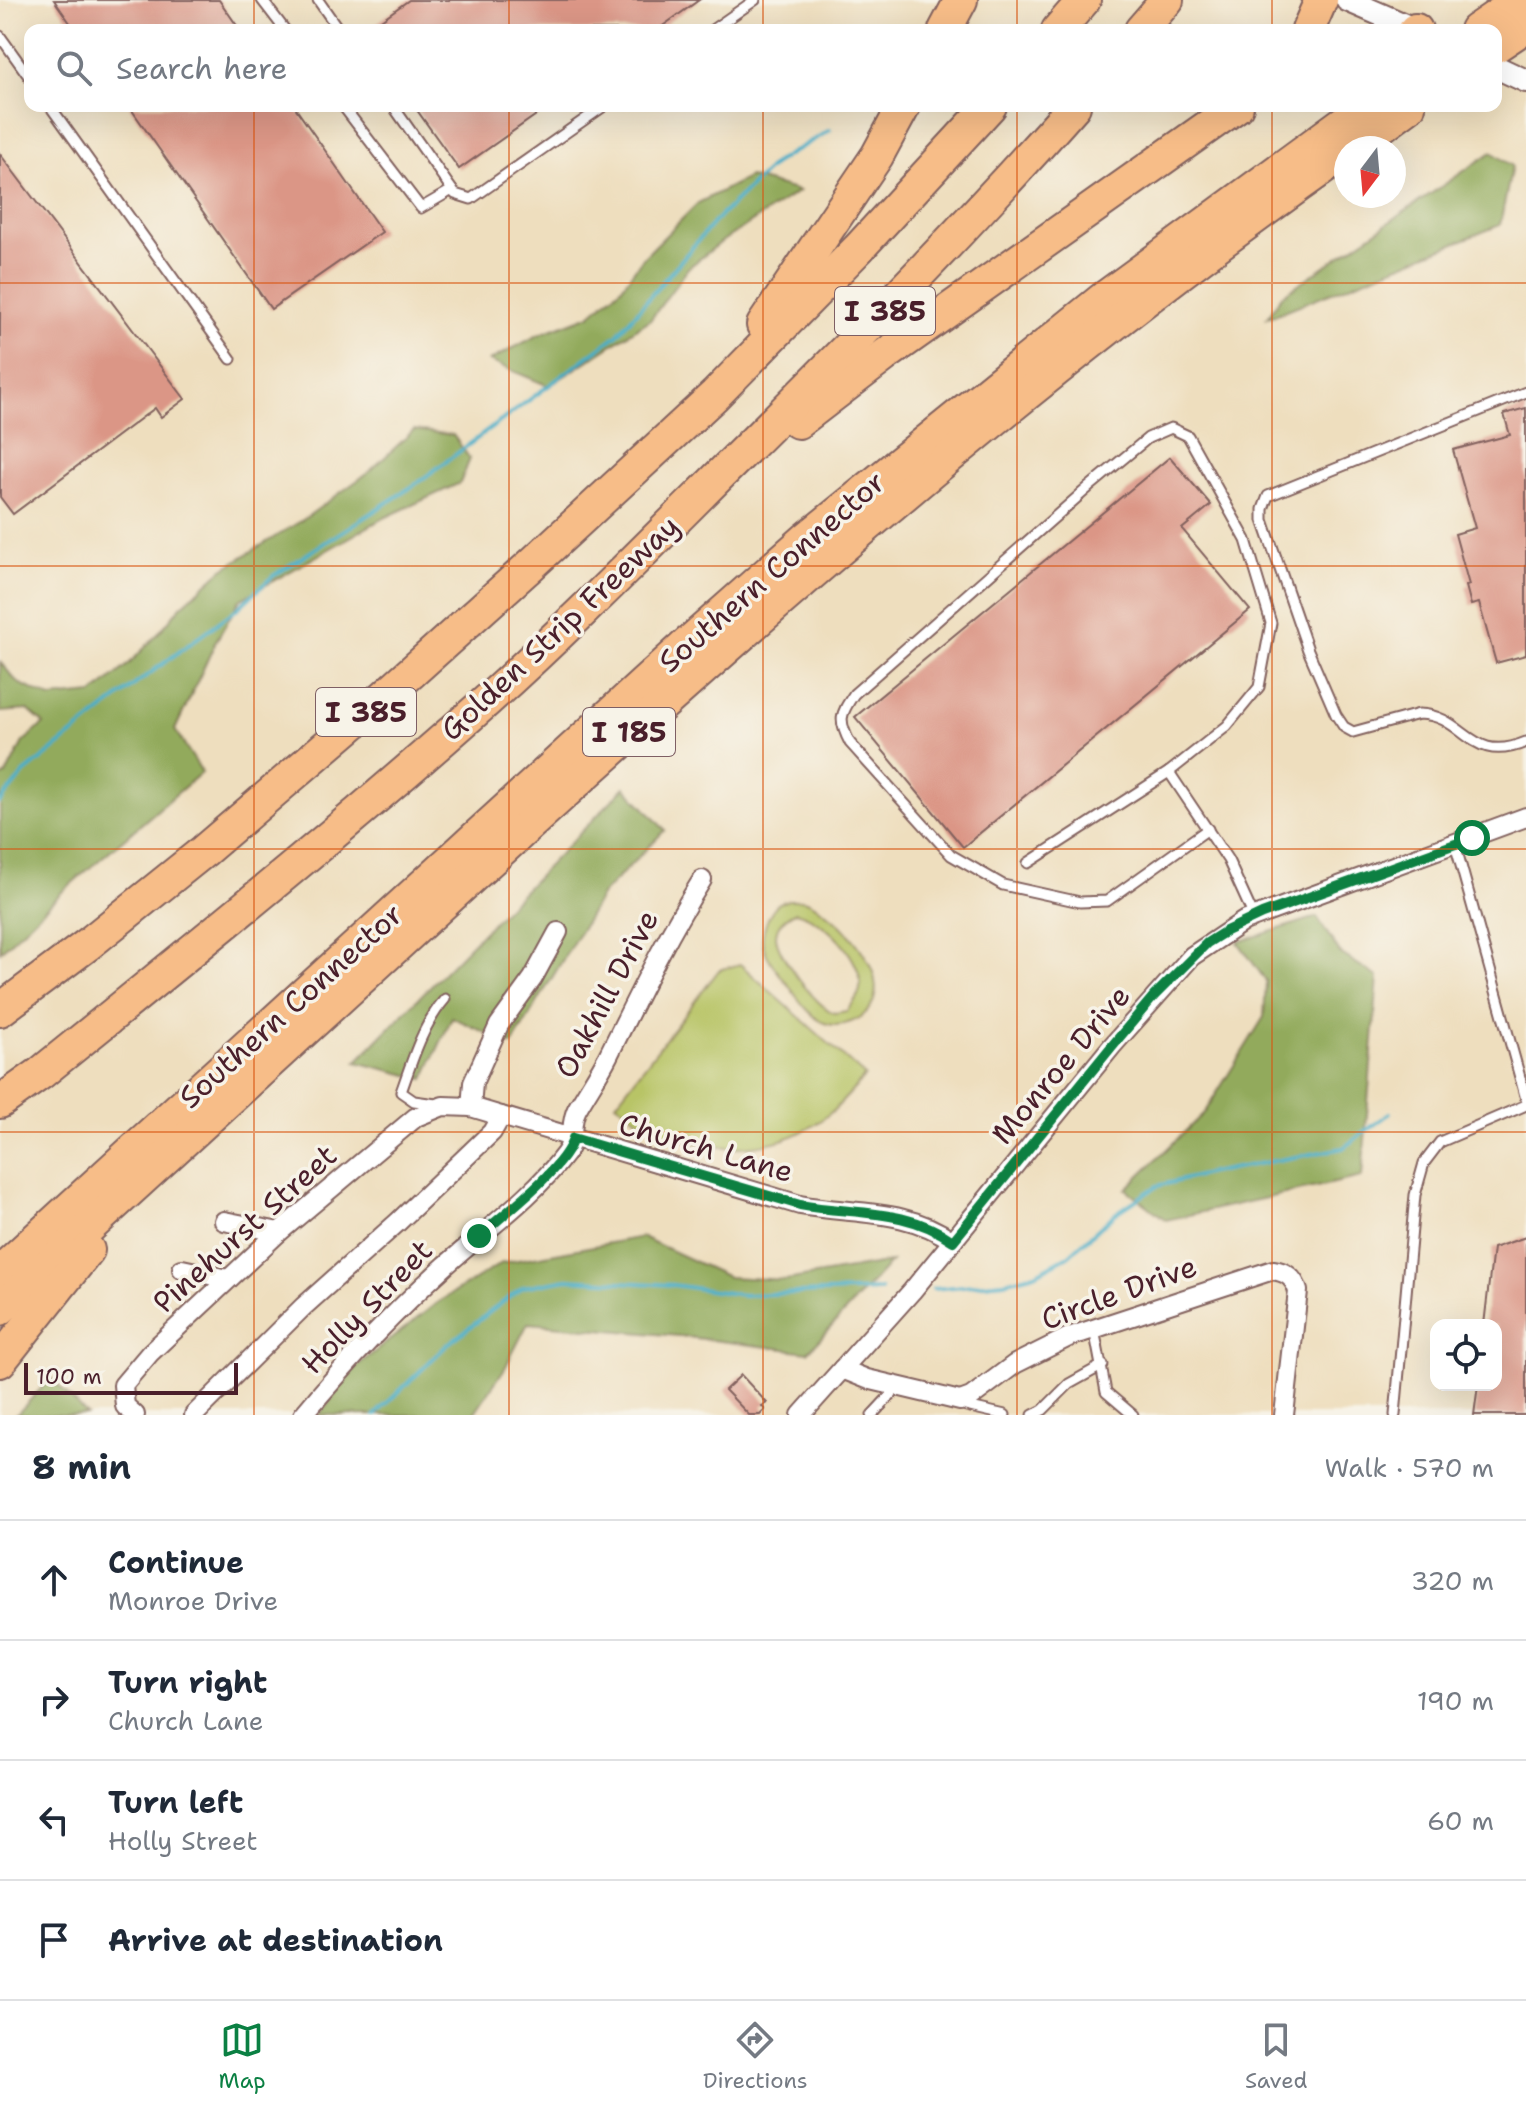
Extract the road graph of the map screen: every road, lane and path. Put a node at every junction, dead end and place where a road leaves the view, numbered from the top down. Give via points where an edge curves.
1 (262, 0) edge
2 (318, 0) edge
3 (755, 0) edge
4 (961, 0) edge
5 (1084, 0) edge
6 (1167, 0) edge
7 (1321, 0) edge
8 (1347, 0) edge
9 (1393, 0) edge
10 (1520, 0) edge
11 (280, 24) edge
12 (335, 24) edge
13 (721, 24) edge
14 (948, 24) edge
15 (1063, 24) edge
16 (1146, 24) edge
17 (1311, 24) edge
18 (1401, 24) edge
19 (1409, 24) edge
20 (1485, 24) edge
21 (1526, 26) edge
22 (0, 36) edge
23 (1502, 42) edge
24 (24, 70) edge
25 (1502, 70) edge
26 (1526, 81) edge
27 (54, 112) edge
28 (348, 112) edge
29 (397, 112) edge
30 (595, 112) edge
31 (901, 112) edge
32 (984, 112) edge
33 (1069, 112) edge
34 (1229, 112) edge
35 (1359, 112) edge
36 (1401, 112) edge
37 (1368, 136) edge
38 (1334, 158) edge
39 (1281, 184) junction
40 (452, 190) junction
41 (231, 359) dead end
42 (1526, 392) edge
43 (715, 395) junction
44 (688, 507) junction
45 (1526, 742) edge
46 (1169, 772) junction
47 (1526, 817) edge
48 (1208, 829) junction
49 (1455, 844) junction
50 (1028, 863) dead end
51 (702, 880) dead end
52 (1254, 917) junction
53 (558, 932) dead end
54 (445, 999) dead end
55 (0, 1010) edge
56 (41, 1073) junction
57 (1526, 1099) edge
58 (0, 1102) edge
59 (1526, 1105) edge
60 (443, 1106) junction
61 (471, 1107) junction
62 (501, 1116) junction
63 (0, 1118) edge
64 (573, 1138) junction
65 (149, 1173) junction
66 (224, 1221) dead end
67 (279, 1232) junction
68 (953, 1241) junction
69 (182, 1269) dead end
70 (0, 1272) edge
71 (228, 1279) junction
72 (0, 1309) edge
73 (1094, 1329) junction
74 (0, 1361) edge
75 (1103, 1365) junction
76 (842, 1369) junction
77 (898, 1387) junction
78 (966, 1407) edge
79 (135, 1415) edge
80 (194, 1415) edge
81 (303, 1415) edge
82 (801, 1415) edge
83 (872, 1415) edge
84 (1005, 1415) edge
85 (1033, 1415) edge
86 (1133, 1415) edge
87 (1284, 1415) edge
88 (1395, 1415) edge

1 - 11 lane
2 - 12 lane
3 - 13 lane
4 - 14 highway
5 - 15 highway
6 - 16 highway
7 - 17 highway
8 - 18 street
9 - 19 street
10 - 20 highway
21 - 23 highway
22 - 24 lane
25 - 26 street
27 - 41 lane
28 - 40 lane via 421,208
29 - 40 lane
30 - 40 lane via 471,199
31 - 43 highway via 877,156
32 - 43 highway, I 385
33 - 44 highway, Golden Strip Freeway / I 385 via 937,257
34 - 44 highway via 888,353
35 - 39 highway, Southern Connector / I 185
36 - 37 highway
38 - 39 highway, Southern Connector / I 185
39 - 65 highway, Southern Connector / I 185 via 776,602
39 - 70 highway, Southern Connector / I 185 via 1104,298 806,539
42 - 45 lane via 1268,496 1263,520 1308,650 1344,727 1353,732 1428,714 1481,746 1497,750
43 - 55 highway, I 385 via 285,782
44 - 56 highway, Golden Strip Freeway / I 385 via 463,722
46 - 48 lane
46 - 48 lane via 1227,726 1259,687 1271,623 1246,540 1188,436 1171,428 1148,438 1089,487 854,694 841,713 842,728 951,855 1003,885 1080,902 1107,901
46 - 50 lane
47 - 49 street, Monroe Drive
48 - 52 lane
49 - 52 street, Monroe Drive
49 - 57 lane
51 - 64 street, Oakhill Drive via 668,933 577,1110
52 - 68 street, Monroe Drive via 1207,943 1173,976
53 - 61 street via 499,1025 473,1083
54 - 60 lane via 401,1092 414,1101
56 - 58 highway, Golden Strip Freeway / I 385
56 - 63 highway
59 - 88 lane via 1440,1142 1424,1163 1415,1195
60 - 61 street, Church Lane
60 - 67 street, Pinehurst Street via 416,1117
61 - 62 street, Church Lane
62 - 64 street, Church Lane
62 - 80 street via 482,1142
64 - 68 street, Church Lane via 800,1205 905,1218
64 - 81 street, Holly Street via 565,1156 370,1338
65 - 72 highway, Southern Connector / I 185
65 - 74 highway
66 - 67 street
67 - 71 street, Pinehurst Street
68 - 76 street, Monroe Drive
69 - 71 street
71 - 79 street, Pinehurst Street via 126,1379 123,1399
73 - 75 lane
73 - 78 street, Circle Drive via 1015,1364
73 - 87 street, Circle Drive via 1265,1271 1286,1274 1298,1291
75 - 85 lane via 1069,1384
75 - 86 lane via 1106,1392
76 - 77 street
76 - 82 street, Monroe Drive
77 - 78 street
77 - 83 lane
78 - 84 lane

